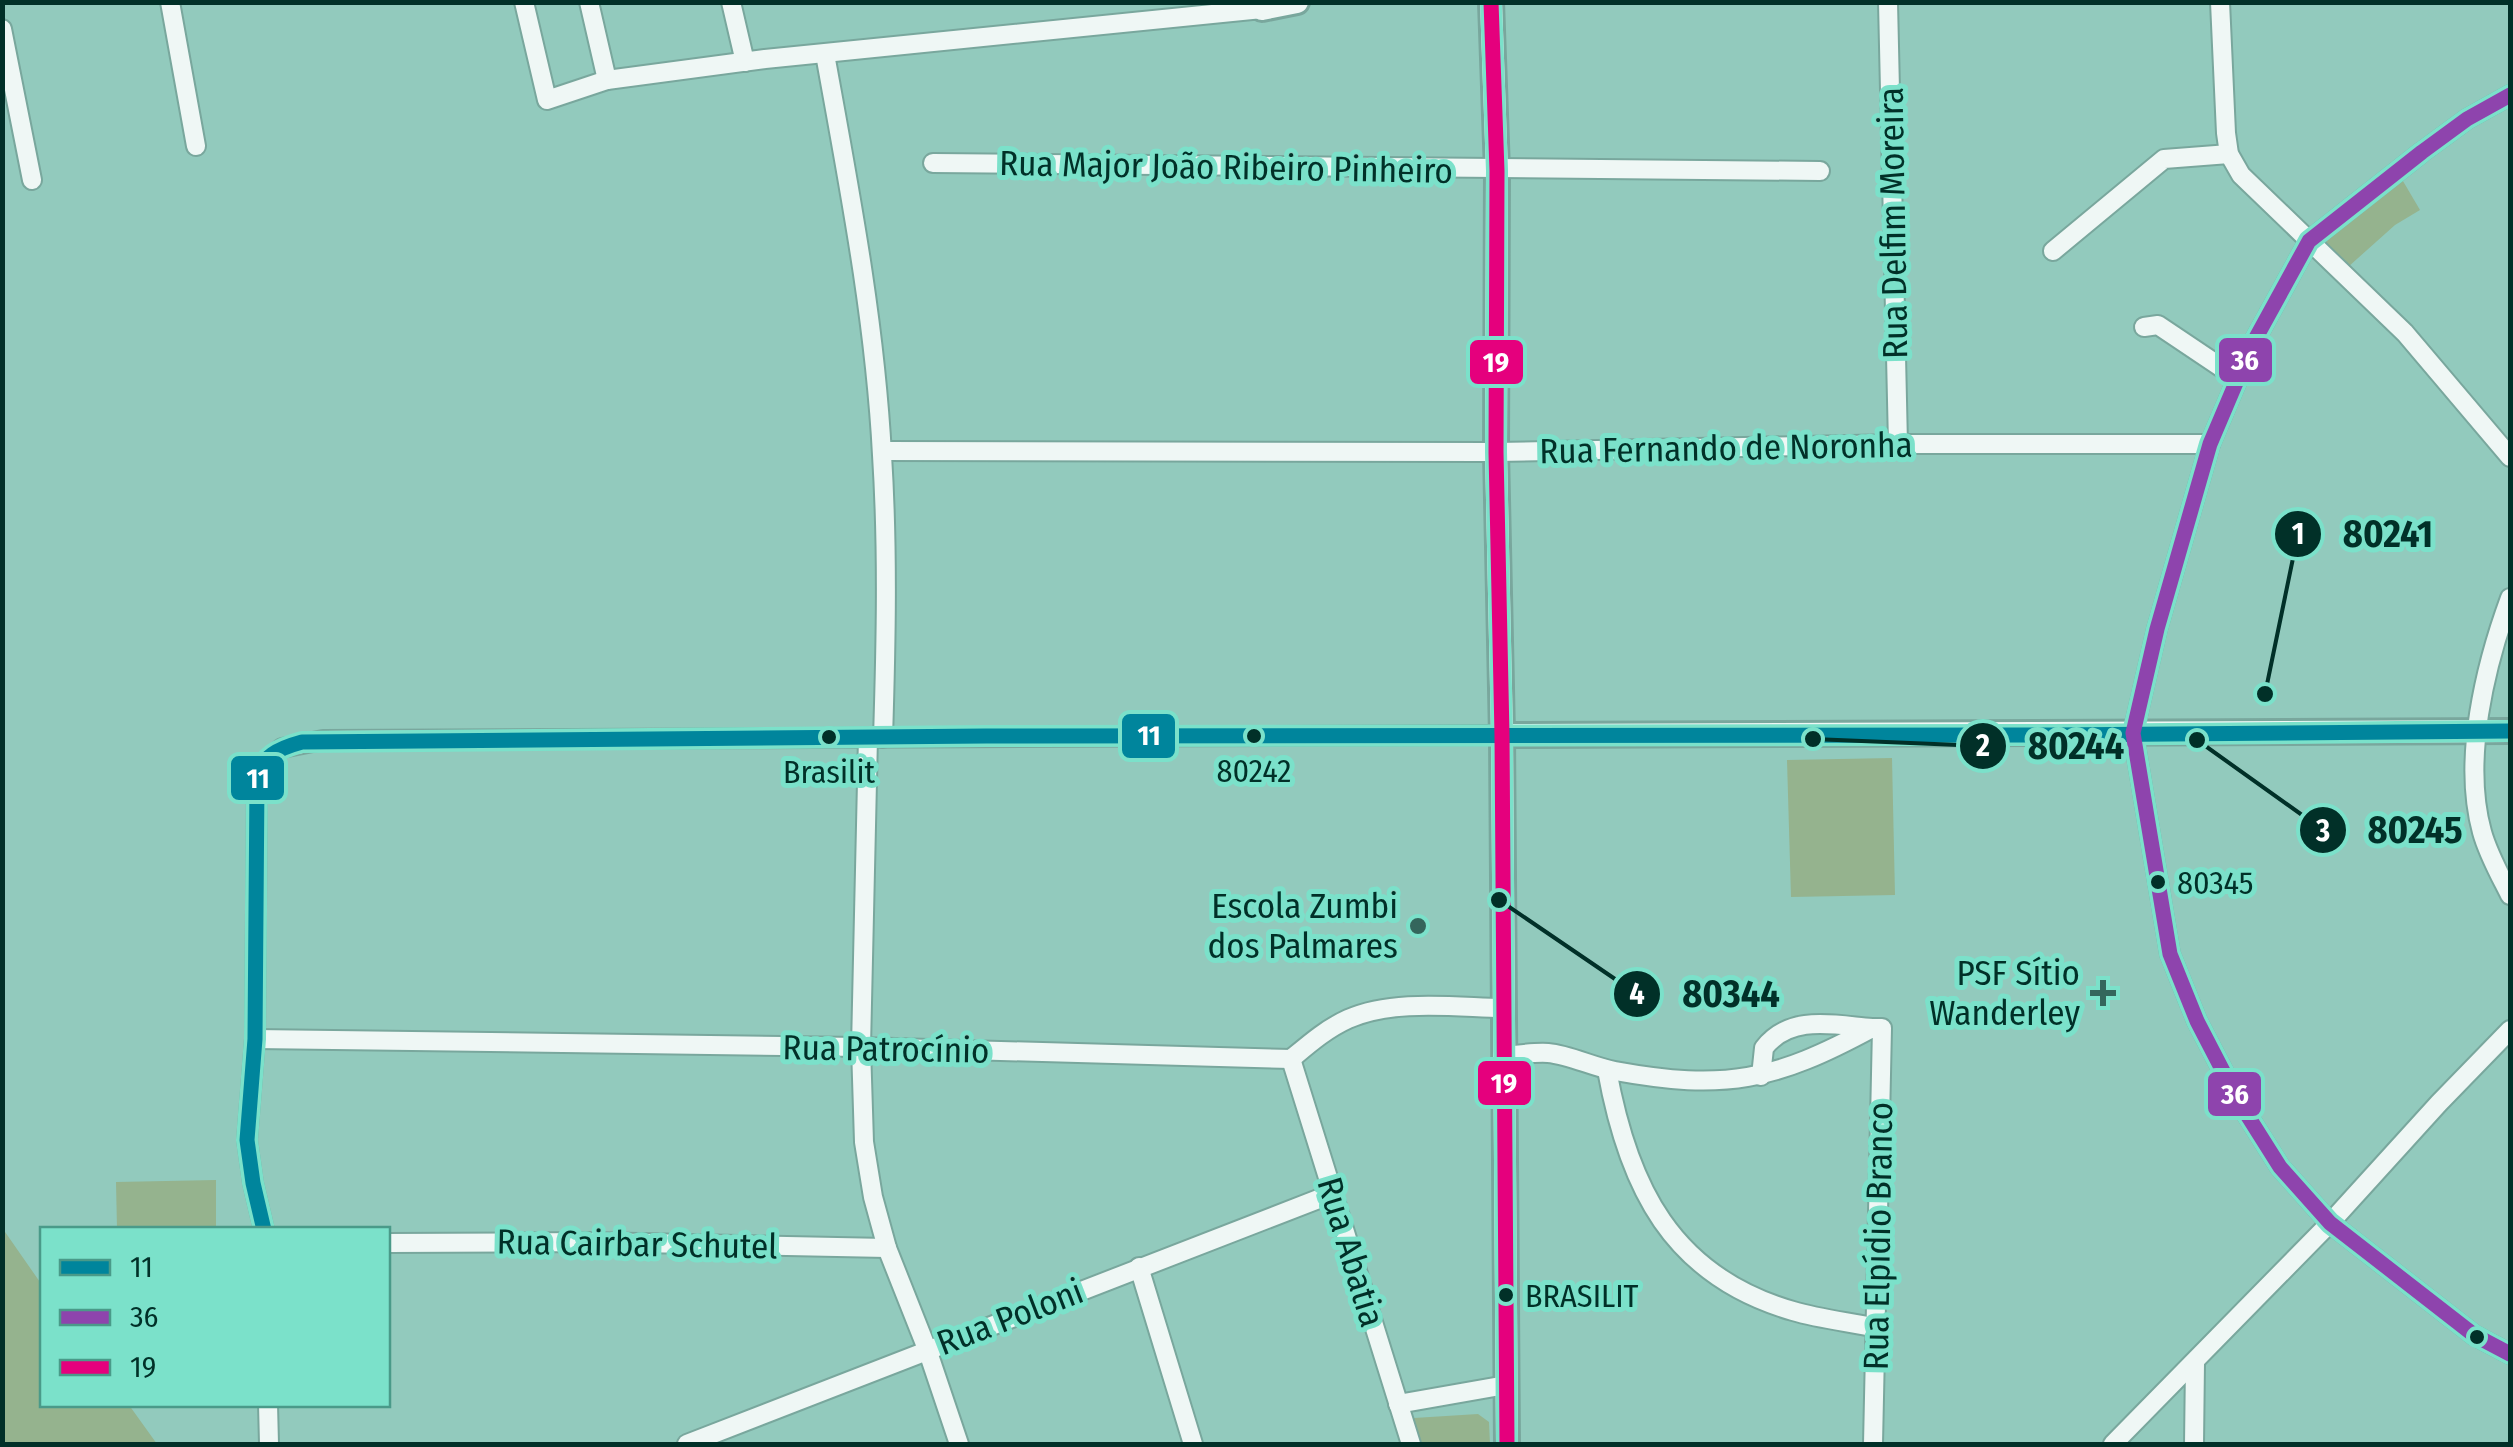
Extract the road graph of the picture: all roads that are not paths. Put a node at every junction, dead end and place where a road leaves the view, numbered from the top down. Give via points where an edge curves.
1 (170, 2) edge
2 (524, 2) edge
3 (589, 2) edge
4 (731, 2) edge
5 (1297, 2) edge
6 (1492, 2) edge
7 (1888, 2) edge
8 (2220, 2) edge
9 (1262, 6) edge
10 (2, 28) edge
11 (825, 54) junction
12 (746, 62) junction
13 (607, 80) junction
14 (2510, 95) edge
15 (196, 146) dead end
16 (2229, 154) junction
17 (933, 164) dead end
18 (1498, 171) junction
19 (1820, 172) dead end
20 (32, 180) dead end
21 (2309, 241) junction
22 (2053, 251) dead end
23 (2144, 327) dead end
24 (2237, 378) junction
25 (1898, 444) junction
26 (2210, 444) junction
27 (882, 450) junction
28 (1496, 452) junction
29 (2510, 457) edge
30 (2510, 598) edge
31 (2478, 730) junction
32 (2510, 731) edge
33 (2133, 733) junction
34 (1502, 735) junction
35 (876, 737) junction
36 (2510, 895) edge
37 (1502, 1008) junction
38 (1877, 1028) junction
39 (2510, 1030) edge
40 (256, 1040) junction
41 (861, 1047) junction
42 (1502, 1056) junction
43 (1291, 1059) junction
44 (1607, 1070) junction
45 (1761, 1076) junction
46 (1334, 1193) junction
47 (2330, 1224) junction
48 (263, 1227) edge
49 (390, 1243) edge
50 (887, 1248) junction
51 (1139, 1266) junction
52 (1877, 1328) junction
53 (927, 1349) junction
54 (2510, 1354) edge
55 (2195, 1364) junction
56 (1506, 1385) junction
57 (1398, 1404) junction
58 (268, 1407) edge
59 (269, 1444) edge
60 (687, 1444) edge
61 (958, 1444) edge
62 (1193, 1444) edge
63 (1411, 1444) edge
64 (1506, 1444) edge
65 (1873, 1444) edge
66 (2112, 1444) edge
67 (2194, 1444) edge

1 - 15 street
2 - 13 street via 548,100
3 - 13 street
4 - 12 street
5 - 9 street
6 - 18 street
7 - 25 street, Rua Delfim Moreira
8 - 16 street
9 - 11 street
10 - 20 street
11 - 12 street
11 - 27 street via 862,262
12 - 13 street
14 - 21 street via 2437,141
16 - 21 street via 2240,175
16 - 22 street via 2164,159
17 - 18 street, Rua Major João Ribeiro Pinheiro
18 - 19 street, Rua Major João Ribeiro Pinheiro
18 - 28 street
21 - 24 street
21 - 29 street via 2405,333
23 - 24 street via 2158,325
24 - 26 street
25 - 26 street, Rua Fernando de Noronha
25 - 28 street, Rua Fernando de Noronha
26 - 33 street
27 - 28 street, Rua Fernando de Noronha
27 - 35 street via 888,578
28 - 34 street
30 - 31 street via 2484,677
31 - 32 street
31 - 33 street
31 - 36 street via 2482,833
33 - 34 street
33 - 47 street via 2170,954 2239,1102 2280,1166
34 - 35 street
34 - 37 street
35 - 40 street via 323,740 282,748 258,768
35 - 41 street
37 - 42 street
37 - 43 street via 1399,1009 1350,1018
38 - 45 street
38 - 45 street via 1788,1028 1764,1048
38 - 52 street, Rua Elpídio Branco
39 - 47 street
40 - 41 street, Rua Patrocínio
40 - 48 street via 248,1140
41 - 43 street, Rua Patrocínio
41 - 50 street via 864,1142
42 - 44 street via 1550,1053
42 - 56 street
43 - 46 street, Rua Abatia
44 - 45 street via 1704,1084
44 - 52 street via 1632,1168 1654,1212 1686,1252 1730,1286 1792,1311
46 - 51 street, Rua Poloni
46 - 57 street, Rua Abatia
47 - 54 street via 2474,1335
47 - 55 street
49 - 50 street, Rua Cairbar Schutel
50 - 53 street
51 - 53 street, Rua Poloni
51 - 62 street
52 - 65 street, Rua Elpídio Branco
53 - 60 street, Rua Poloni
53 - 61 street
55 - 66 street
55 - 67 street
56 - 57 street
56 - 64 street
57 - 63 street, Rua Abatia
58 - 59 street

